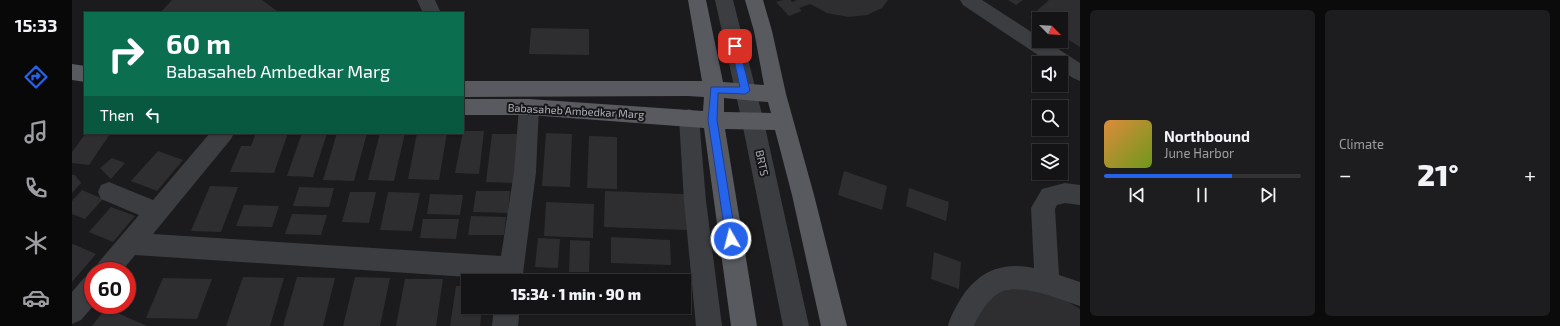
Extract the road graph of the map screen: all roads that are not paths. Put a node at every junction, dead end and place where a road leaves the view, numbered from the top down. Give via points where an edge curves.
1 (426, 0) edge
2 (697, 0) edge
3 (724, 0) edge
4 (754, 0) edge
5 (968, 0) edge
6 (432, 12) edge
7 (72, 72) edge
8 (1080, 73) edge
9 (84, 74) edge
10 (72, 87) edge
11 (84, 88) edge
12 (688, 88) junction
13 (714, 89) junction
14 (745, 91) junction
15 (776, 94) junction
16 (464, 95) edge
17 (529, 107) junction
18 (689, 118) junction
19 (713, 120) junction
20 (753, 122) junction
21 (783, 122) junction
22 (222, 134) edge
23 (109, 192) dead end
24 (1080, 195) edge
25 (157, 212) junction
26 (131, 244) junction
27 (115, 262) edge
28 (498, 274) edge
29 (510, 274) edge
30 (1047, 283) junction
31 (1080, 294) edge
32 (84, 297) edge
33 (72, 311) edge
34 (506, 314) edge
35 (505, 326) edge
36 (709, 326) edge
37 (744, 326) edge
38 (796, 326) edge
39 (834, 326) edge
40 (961, 326) edge

1 - 6 street
2 - 13 main road
3 - 14 street, BRTS
4 - 15 main road
5 - 8 street
7 - 9 main road
10 - 11 main road
12 - 13 main road, Babasaheb Ambedkar Marg
12 - 16 main road, Babasaheb Ambedkar Marg
12 - 18 main road
13 - 14 main road, Babasaheb Ambedkar Marg
13 - 19 main road
14 - 15 main road, Babasaheb Ambedkar Marg
14 - 20 street, BRTS
15 - 21 main road
16 - 17 main road, Babasaheb Ambedkar Marg
17 - 18 main road, Babasaheb Ambedkar Marg
17 - 29 street via 525,172
18 - 19 main road, Babasaheb Ambedkar Marg
18 - 36 street
19 - 20 main road, Babasaheb Ambedkar Marg
19 - 37 main road
20 - 21 main road, Babasaheb Ambedkar Marg
20 - 38 street, BRTS
21 - 39 main road
22 - 25 street
23 - 25 street
24 - 30 street via 1065,193 1050,196 1043,208
25 - 26 street
26 - 27 street
26 - 28 street
30 - 31 street
30 - 40 street via 1019,277 996,280 976,297
32 - 33 street
34 - 35 street

